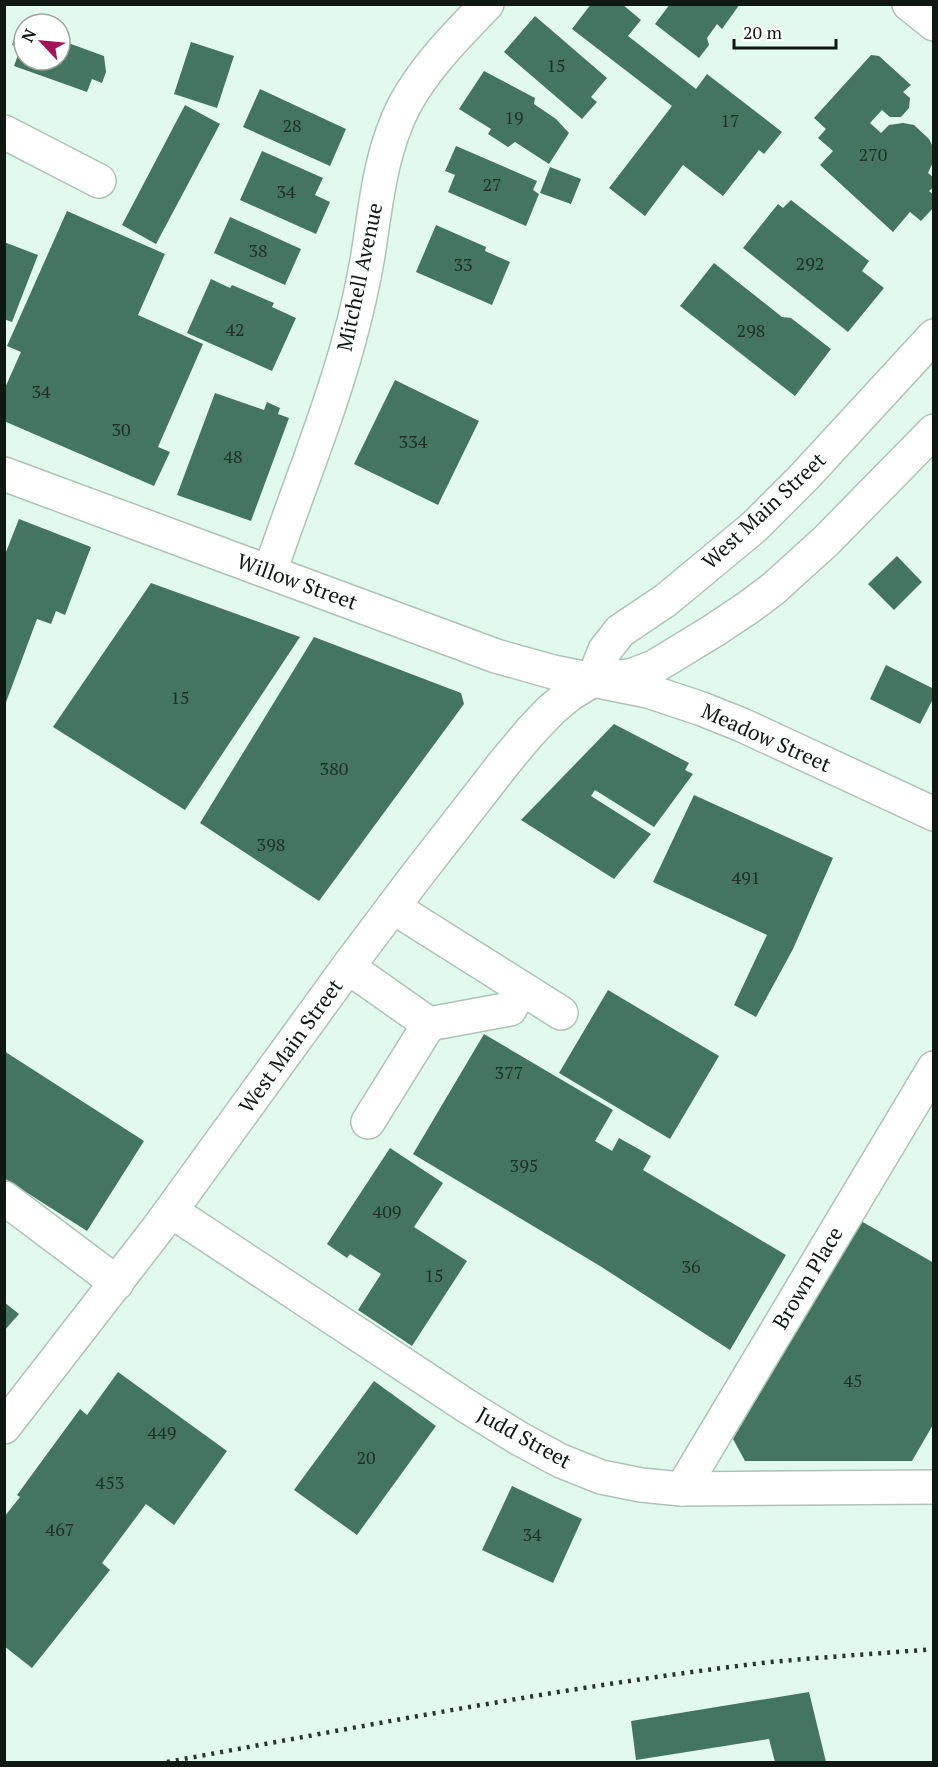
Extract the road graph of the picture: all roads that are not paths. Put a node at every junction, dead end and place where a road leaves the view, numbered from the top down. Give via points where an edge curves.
1 (487, 4) edge
2 (909, 4) edge
3 (933, 24) edge
4 (4, 132) edge
5 (99, 181) dead end
6 (933, 336) edge
7 (933, 431) edge
8 (4, 474) edge
9 (270, 572) junction
10 (593, 680) junction
11 (933, 814) edge
12 (393, 907) junction
13 (348, 967) junction
14 (521, 988) junction
15 (561, 1013) dead end
16 (429, 1024) junction
17 (933, 1068) edge
18 (368, 1122) dead end
19 (4, 1198) edge
20 (171, 1211) junction
21 (117, 1283) junction
22 (4, 1427) edge
23 (933, 1487) edge
24 (682, 1488) junction

1 - 9 main road, Mitchell Avenue via 423,76 391,136 347,345
2 - 3 main road
4 - 5 main road
6 - 10 main road, West Main Street via 763,519 666,600 620,631 605,650
7 - 10 main road, West Main Street via 825,541 749,607 654,667 630,676
8 - 9 main road, Willow Street
9 - 10 main road, Willow Street via 496,656
10 - 11 main road, Meadow Street via 648,691 702,709
10 - 12 main road, West Main Street via 570,694 530,732
12 - 13 main road, West Main Street
12 - 14 main road
13 - 16 main road
13 - 20 main road, West Main Street
14 - 15 main road
14 - 16 main road via 510,1009
16 - 18 main road
17 - 24 main road, Brown Place
19 - 21 main road
20 - 21 main road, West Main Street
20 - 24 main road, Judd Street via 520,1439 601,1477
21 - 22 main road, West Main Street
23 - 24 main road, Judd Street

